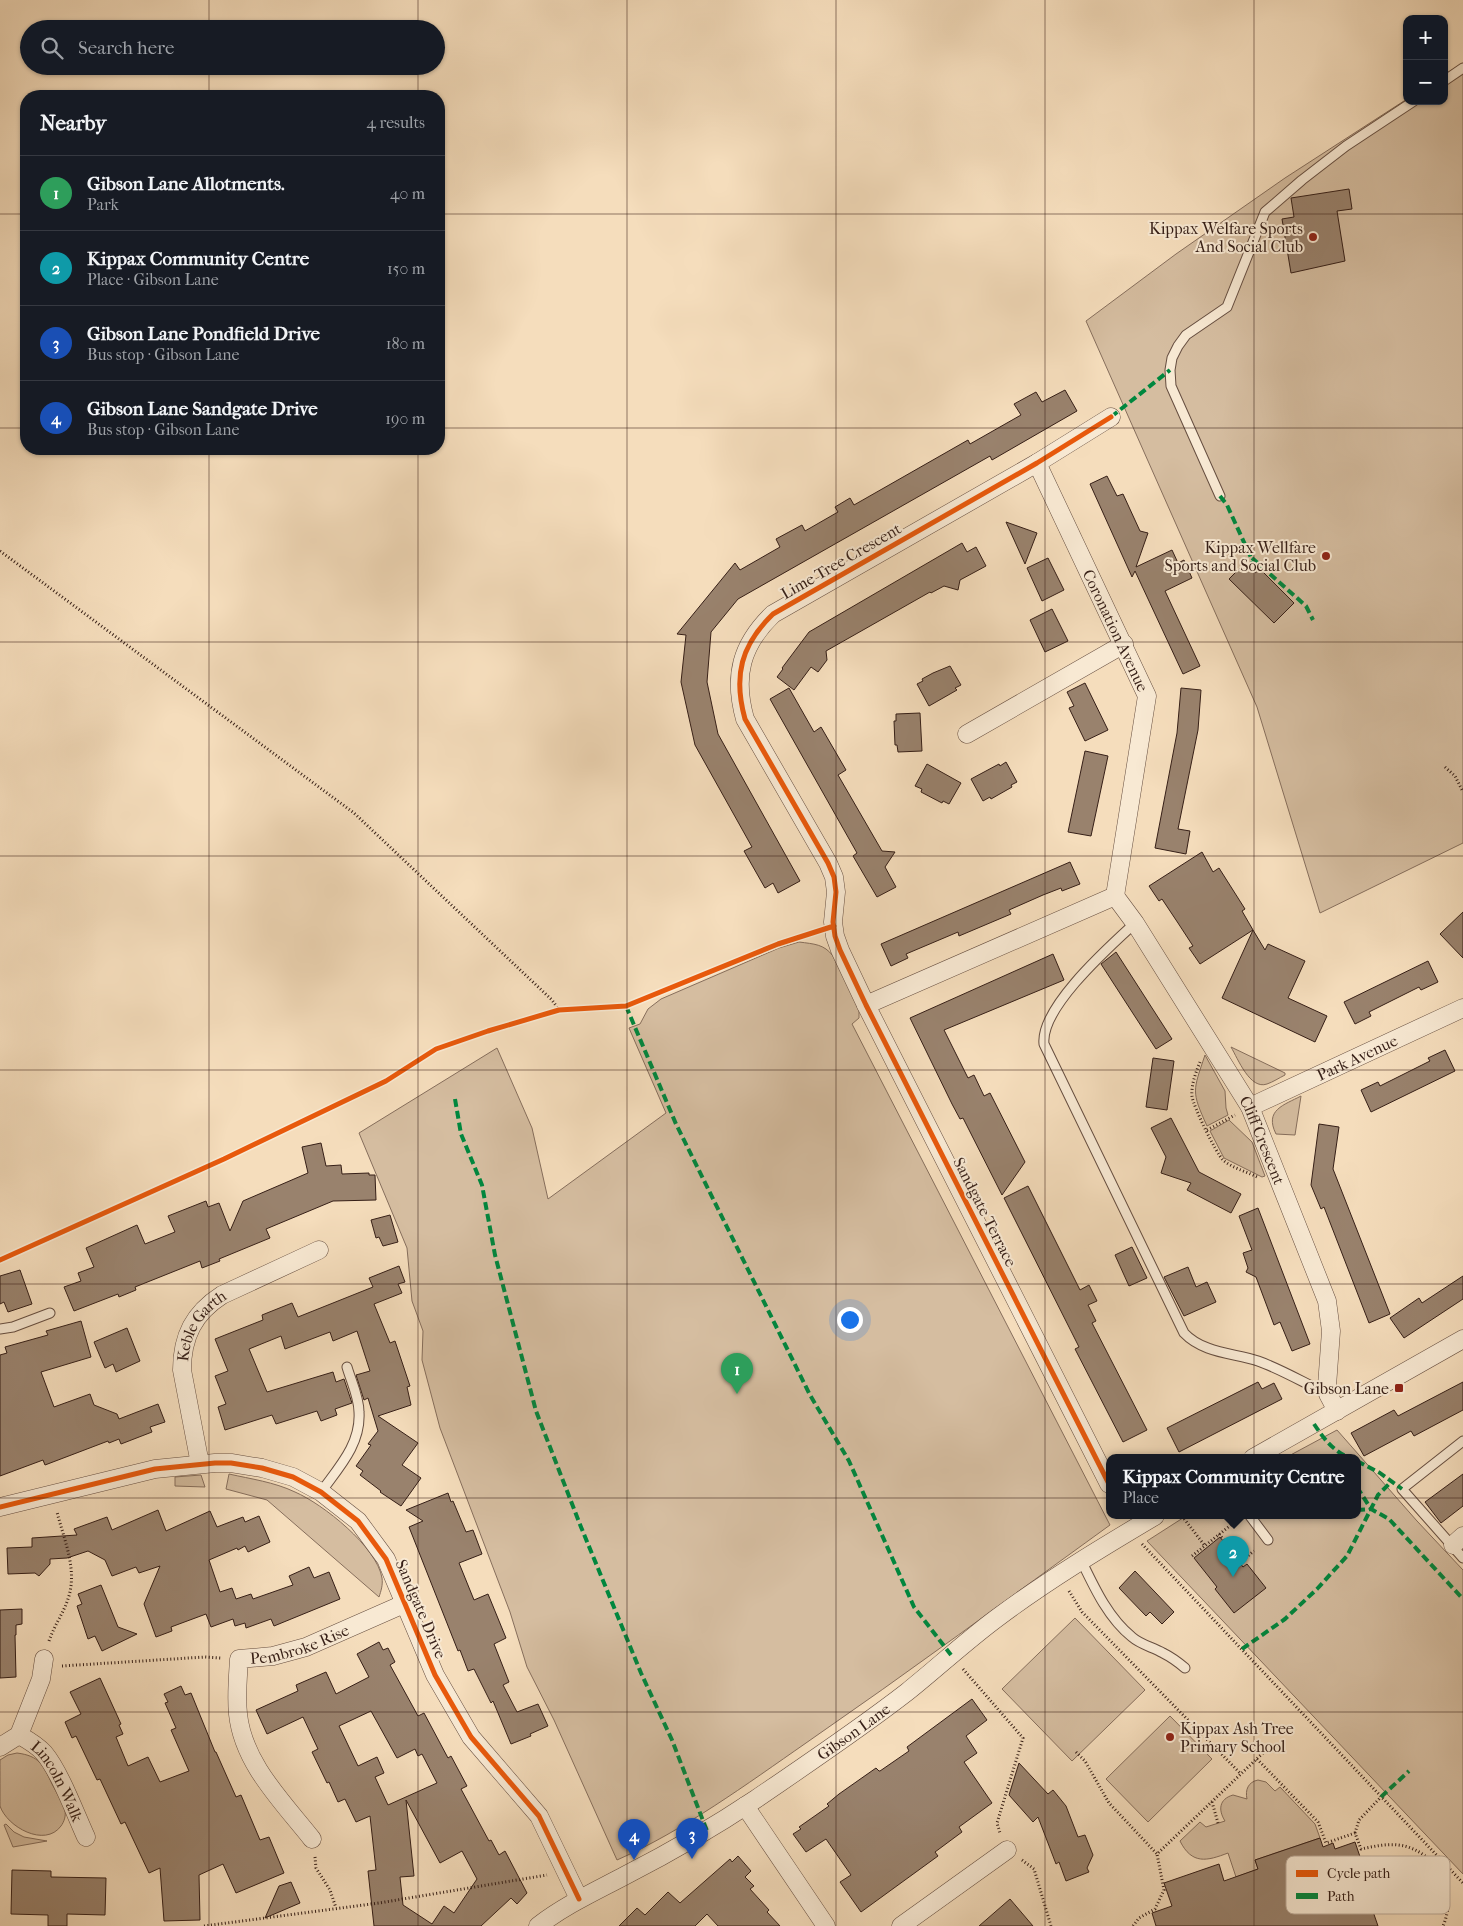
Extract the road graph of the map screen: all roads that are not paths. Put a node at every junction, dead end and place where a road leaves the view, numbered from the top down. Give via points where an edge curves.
1 (1463, 68) edge
2 (1448, 78) edge
3 (1408, 105) edge
4 (1111, 417) dead end
5 (1037, 463) junction
6 (1220, 496) dead end
7 (1124, 644) junction
8 (967, 734) dead end
9 (1115, 896) junction
10 (1135, 923) junction
11 (840, 950) joint
12 (866, 1005) junction
13 (1463, 1008) edge
14 (1250, 1107) junction
15 (319, 1250) dead end
16 (50, 1313) dead end
17 (0, 1329) edge
18 (1463, 1340) edge
19 (346, 1367) dead end
20 (1328, 1394) junction
21 (1337, 1411) junction
22 (1463, 1441) edge
23 (1260, 1454) edge
24 (200, 1464) junction
25 (1106, 1478) edge
26 (321, 1492) junction
27 (0, 1507) edge
28 (1144, 1519) edge
29 (1252, 1519) edge
30 (1129, 1523) edge
31 (1268, 1540) dead end
32 (1460, 1546) edge
33 (1081, 1560) junction
34 (406, 1603) junction
35 (44, 1663) road end
36 (1186, 1668) dead end
37 (19, 1735) junction
38 (0, 1747) edge
39 (745, 1806) junction
40 (86, 1837) dead end
41 (312, 1839) road end
42 (1007, 1850) road end
43 (579, 1899) junction
44 (538, 1926) edge
45 (826, 1926) edge
46 (901, 1926) edge

1 - 2 lane
3 - 6 lane via 1346,146 1265,212 1227,307 1186,334 1172,358 1171,386
4 - 5 street, Lime Tree Crescent
5 - 7 street, Coronation Avenue
5 - 11 street, Lime Tree Crescent via 774,614 761,626 744,654 739,686 745,719 834,877 833,922
7 - 8 street
7 - 9 street, Coronation Avenue via 1147,696
9 - 10 street, Cliff Crescent
9 - 12 street
10 - 14 street, Cliff Crescent
10 - 20 lane via 1097,958 1063,999 1044,1032 1044,1044 1184,1333 1198,1344 1259,1361
11 - 12 street, Sandgate Terrace
12 - 25 street, Sandgate Terrace
13 - 14 street, Park Avenue
14 - 20 street, Cliff Crescent via 1327,1301 1331,1331
15 - 24 street, Keble Garth via 222,1295 209,1303 190,1326 183,1347 182,1370
16 - 17 lane
18 - 21 street
19 - 26 lane via 359,1411 359,1428 346,1458
20 - 21 street, Cliff Crescent
21 - 23 street
22 - 32 lane via 1402,1489
24 - 26 street, Sandgate Drive via 231,1463 262,1468 293,1477
24 - 27 street, Sandgate Drive via 155,1469
26 - 34 street, Sandgate Drive via 358,1521 378,1546
28 - 30 street, Gibson Lane
29 - 31 lane
30 - 33 street, Gibson Lane
33 - 36 lane via 1098,1594 1120,1626 1132,1637
33 - 39 street, Gibson Lane via 995,1619 870,1720
34 - 41 street, Pembroke Rise via 306,1647 239,1660 238,1713 244,1743 258,1770
34 - 43 street, Sandgate Drive via 435,1675 471,1737 539,1816
35 - 37 street, Lincoln Walk
37 - 38 street, Lincoln Walk
37 - 40 street, Lincoln Walk via 43,1752 52,1763
39 - 43 street, Gibson Lane via 694,1839
39 - 45 street
42 - 46 street
43 - 44 street, Gibson Lane

